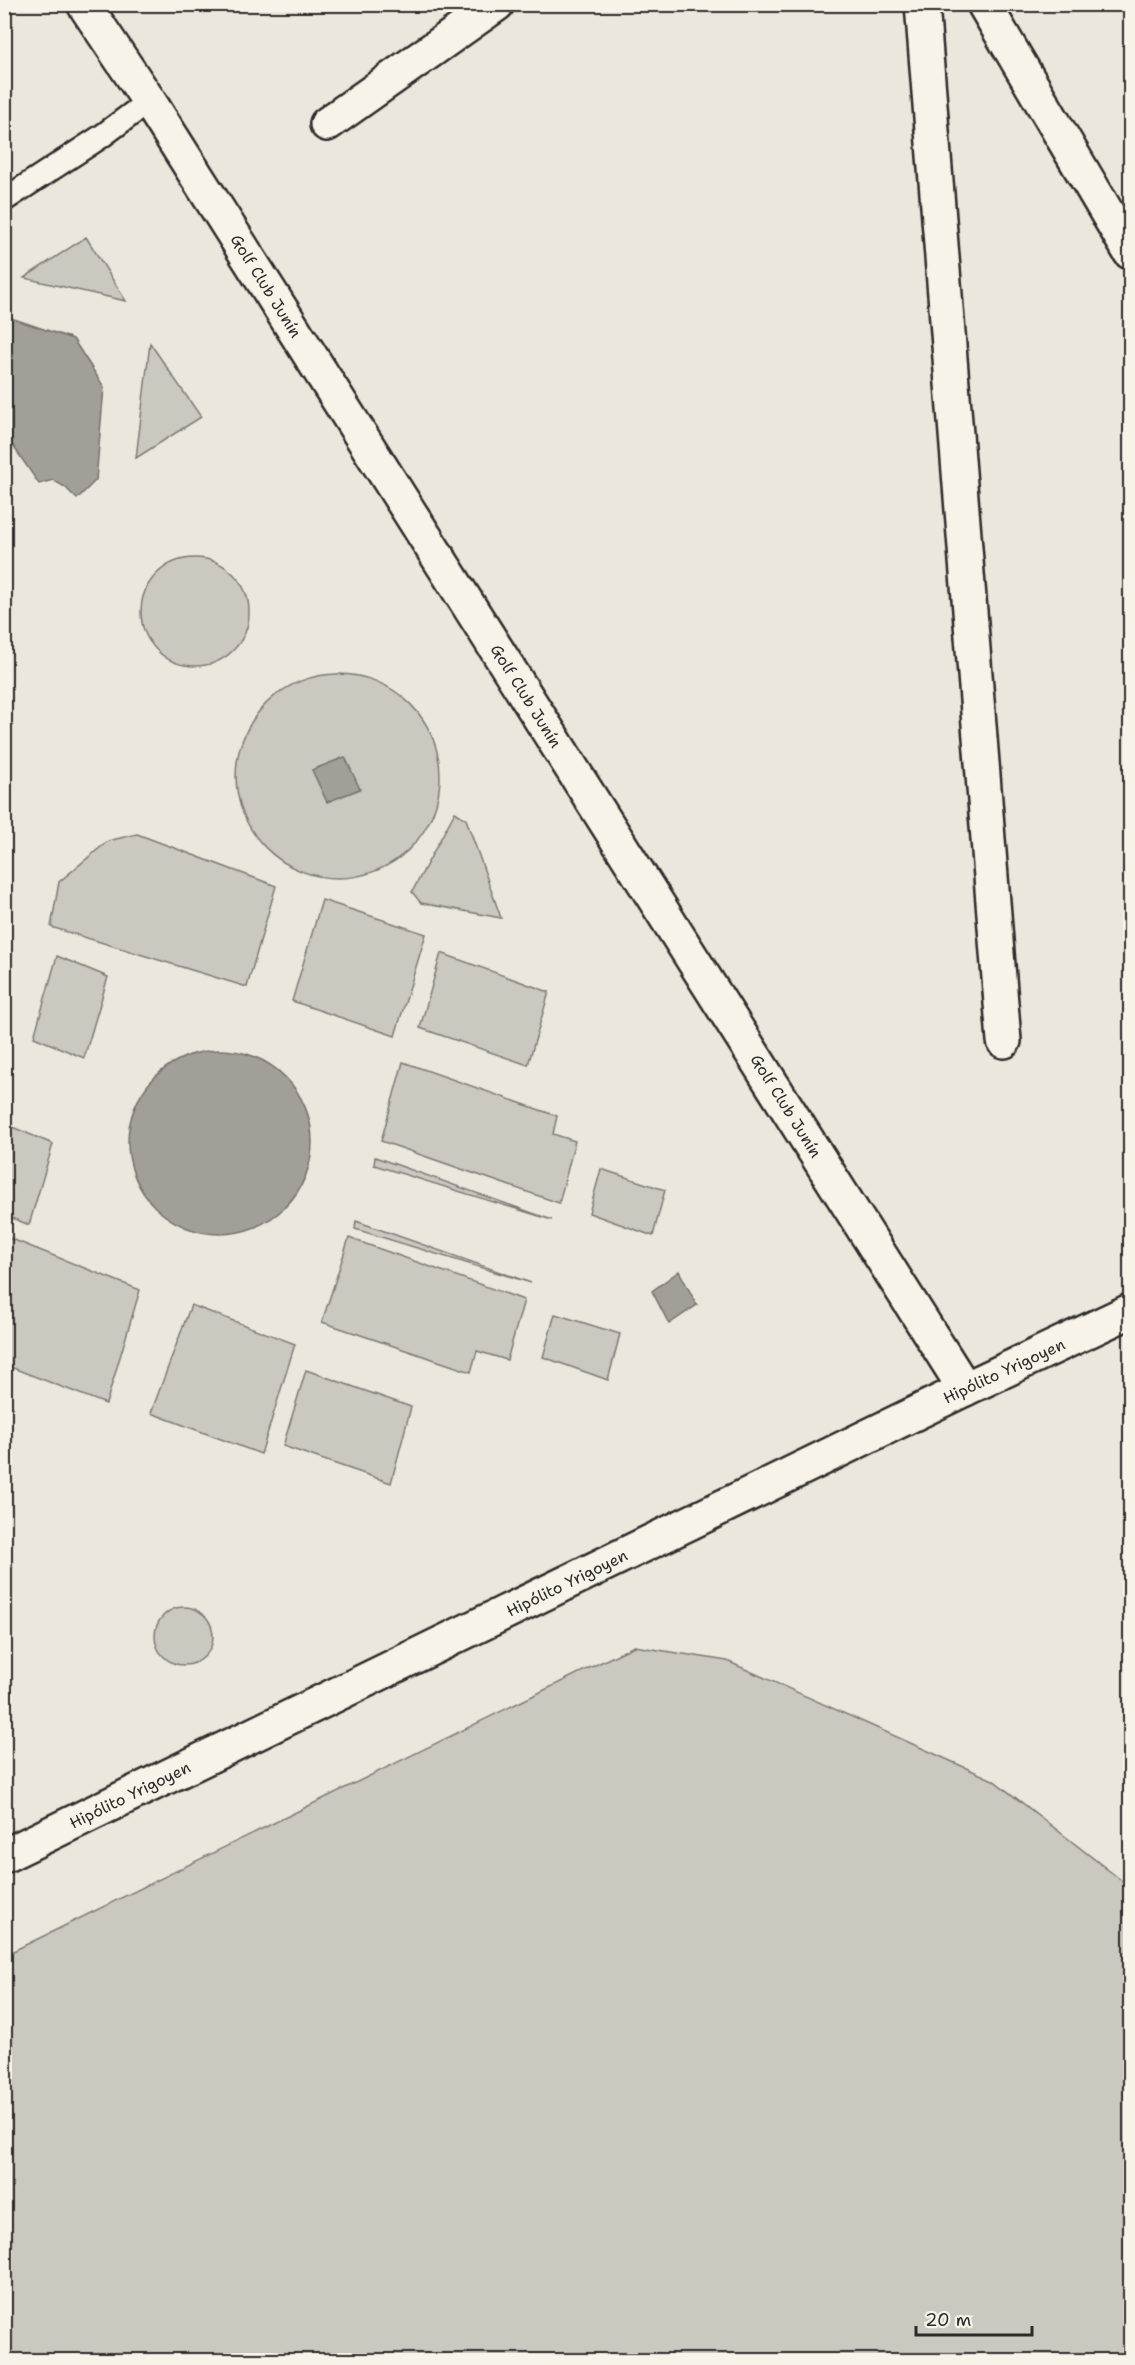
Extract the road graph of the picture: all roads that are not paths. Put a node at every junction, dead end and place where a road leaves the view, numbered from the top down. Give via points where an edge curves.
1 (84, 4) edge
2 (497, 4) edge
3 (922, 4) edge
4 (984, 4) edge
5 (149, 101) junction
6 (327, 124) dead end
7 (4, 200) edge
8 (1131, 252) edge
9 (1004, 1041) dead end
10 (1131, 1311) edge
11 (965, 1389) junction
12 (4, 1856) edge

1 - 5 street, Golf Club Junín
2 - 6 street
3 - 9 street
4 - 8 street
5 - 7 lane
5 - 11 street, Golf Club Junín
10 - 11 street, Hipólito Yrigoyen
11 - 12 street, Hipólito Yrigoyen

